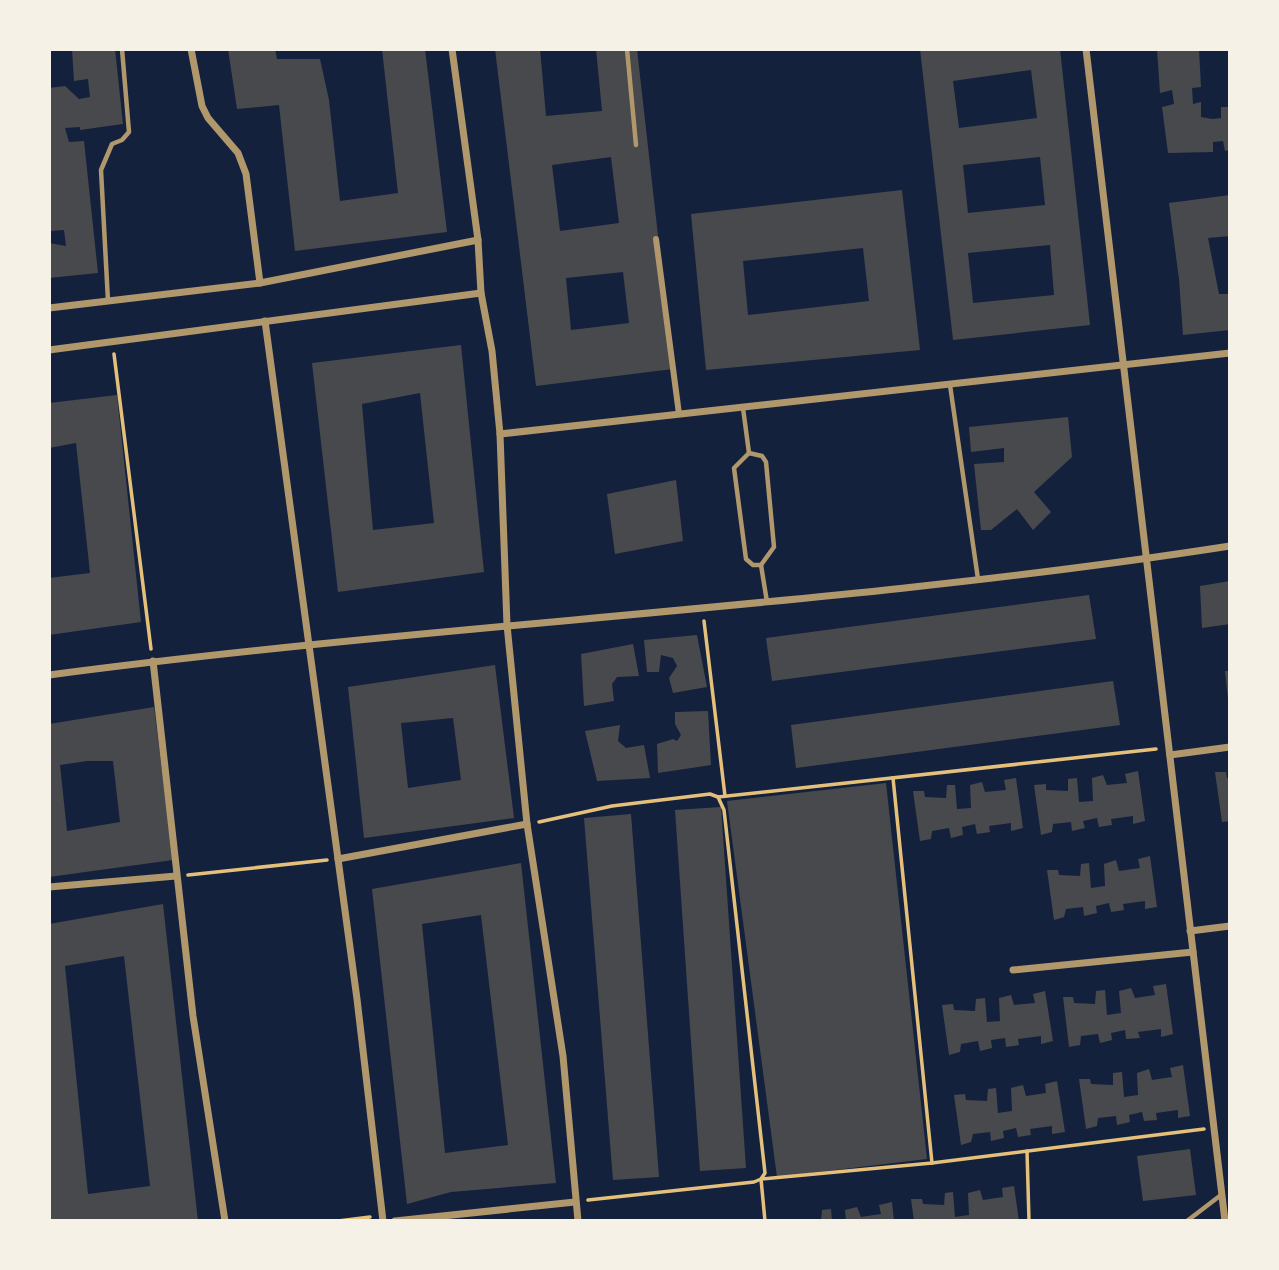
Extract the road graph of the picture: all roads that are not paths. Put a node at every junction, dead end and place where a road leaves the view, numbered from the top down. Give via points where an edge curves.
1 (122, 49) edge
2 (191, 49) edge
3 (452, 49) edge
4 (627, 49) edge
5 (1086, 49) edge
6 (636, 145) dead end
7 (656, 239) dead end
8 (478, 240) junction
9 (260, 283) junction
10 (481, 293) junction
11 (108, 300) junction
12 (49, 307) edge
13 (265, 321) junction
14 (49, 350) edge
15 (1230, 354) edge
16 (1124, 366) junction
17 (950, 385) junction
18 (743, 408) junction
19 (679, 414) junction
20 (500, 434) junction
21 (749, 453) junction
22 (1230, 546) edge
23 (1146, 559) junction
24 (761, 565) junction
25 (978, 579) junction
26 (767, 604) junction
27 (507, 625) junction
28 (310, 645) junction
29 (153, 661) junction
30 (49, 675) edge
31 (1230, 747) edge
32 (1169, 751) junction
33 (527, 824) junction
34 (338, 859) junction
35 (176, 876) junction
36 (49, 887) edge
37 (1230, 926) edge
38 (1191, 931) junction
39 (1193, 952) junction
40 (1013, 970) dead end
41 (1222, 1194) junction
42 (575, 1202) junction
43 (383, 1218) edge
44 (225, 1221) edge
45 (395, 1221) edge
46 (578, 1221) edge
47 (1187, 1221) edge
48 (1225, 1221) edge

1 - 11 lane via 128,132 112,144 101,170
2 - 9 street via 202,106 238,153 246,174
3 - 8 street
4 - 6 lane
5 - 16 street
7 - 19 street
8 - 9 street
8 - 10 street
9 - 11 street
10 - 13 street
10 - 20 street
11 - 12 street
13 - 14 street
13 - 28 street
15 - 16 street
16 - 17 street
16 - 23 street
17 - 18 street
17 - 25 lane
18 - 19 street
18 - 21 lane
19 - 20 street
20 - 27 street
21 - 24 lane via 762,456 766,463 774,547
21 - 24 lane via 734,467 746,559
22 - 23 street
23 - 25 street
23 - 32 street
24 - 26 lane
25 - 26 street
26 - 27 street
27 - 28 street
27 - 33 street
28 - 29 street
28 - 34 street
29 - 30 street
29 - 35 street
31 - 32 street
32 - 38 street
33 - 34 street
33 - 42 street via 563,1056
34 - 43 street
35 - 36 street
35 - 44 street
37 - 38 street
38 - 39 street
39 - 40 street
39 - 41 street
41 - 47 lane
41 - 48 street
42 - 45 street
42 - 46 street

